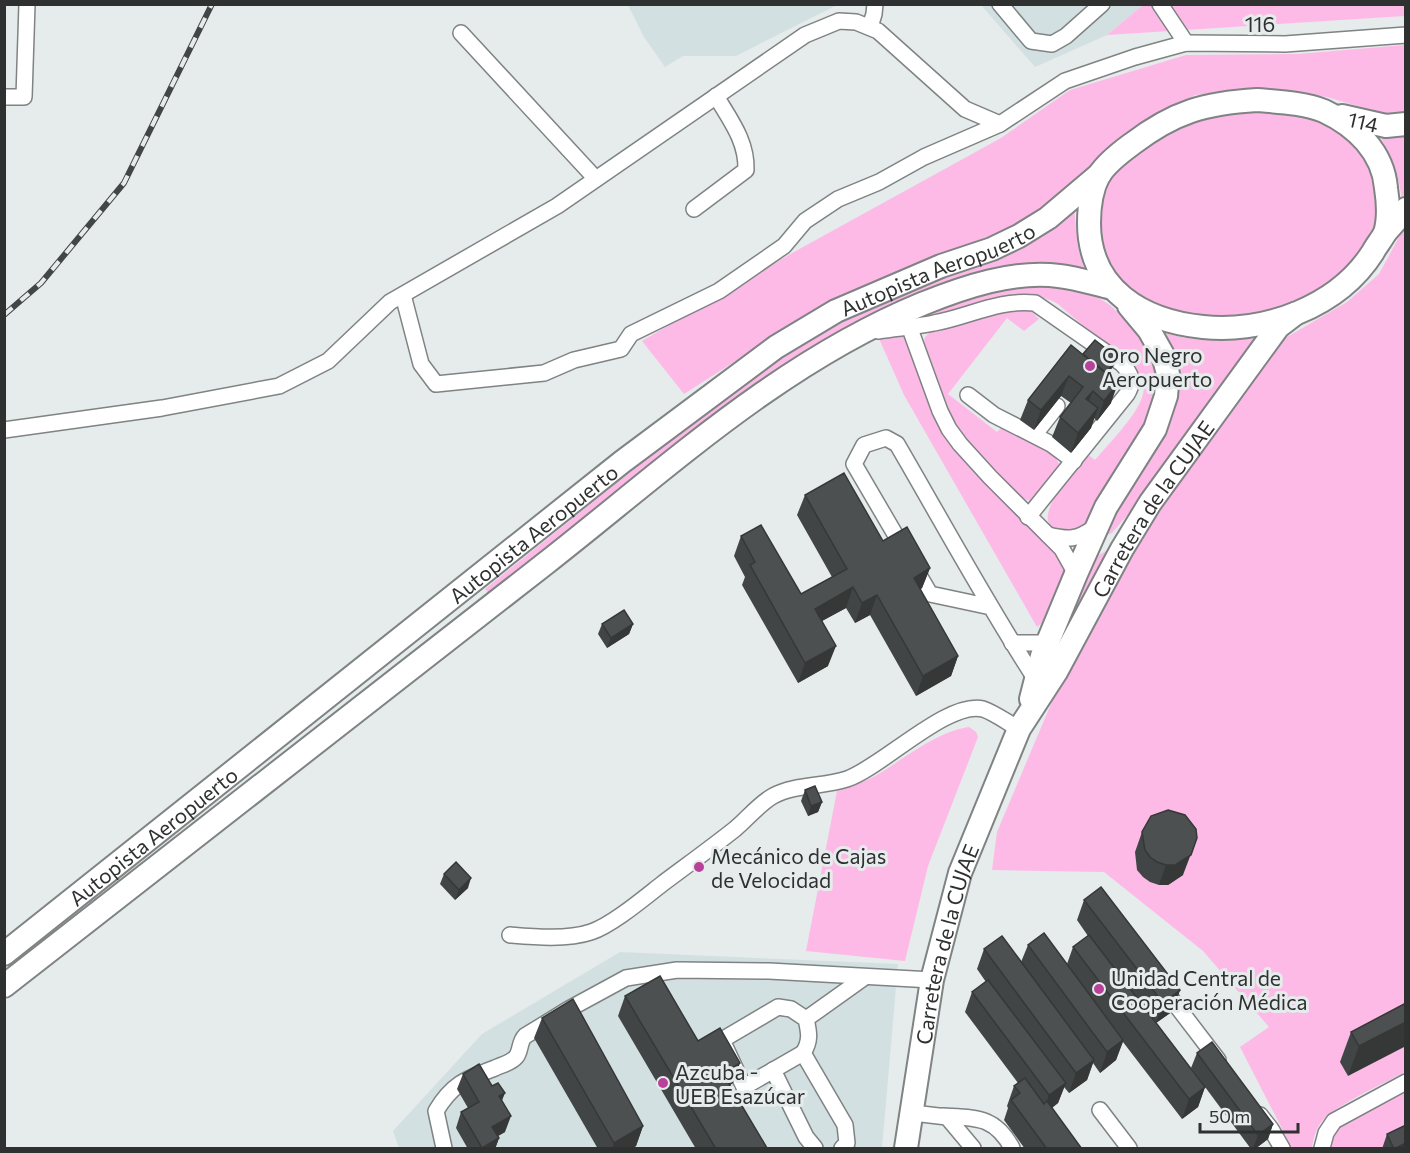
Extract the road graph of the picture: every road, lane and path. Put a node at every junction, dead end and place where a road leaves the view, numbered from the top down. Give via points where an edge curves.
1 (27, 4) edge
2 (875, 4) edge
3 (1000, 4) edge
4 (1102, 4) edge
5 (1160, 4) edge
6 (870, 27) junction
7 (461, 33) dead end
8 (1406, 34) edge
9 (1186, 43) junction
10 (716, 96) junction
11 (4, 97) edge
12 (1323, 111) junction
13 (1000, 124) junction
14 (1406, 124) edge
15 (1100, 174) junction
16 (596, 179) junction
17 (694, 209) dead end
18 (1406, 209) edge
19 (1385, 233) junction
20 (1117, 293) junction
21 (403, 295) junction
22 (1295, 315) junction
23 (909, 326) junction
24 (818, 357) junction
25 (968, 395) dead end
26 (1057, 406) edge
27 (4, 430) edge
28 (1035, 434) junction
29 (1074, 461) junction
30 (1150, 504) junction
31 (1028, 517) junction
32 (1098, 525) junction
33 (1046, 535) junction
34 (1089, 547) junction
35 (1076, 574) junction
36 (991, 606) junction
37 (1047, 643) junction
38 (1012, 644) junction
39 (1036, 680) junction
40 (1023, 722) junction
41 (510, 934) dead end
42 (4, 954) edge
43 (865, 977) junction
44 (932, 980) junction
45 (1157, 980) edge
46 (4, 986) edge
47 (806, 1019) junction
48 (803, 1053) junction
49 (773, 1070) junction
50 (1228, 1073) edge
51 (1406, 1082) edge
52 (1250, 1101) edge
53 (1100, 1110) dead end
54 (913, 1113) junction
55 (943, 1116) junction
56 (444, 1149) edge
57 (815, 1149) edge
58 (842, 1149) edge
59 (906, 1149) edge
60 (973, 1149) edge
61 (1012, 1149) edge
62 (1128, 1149) edge
63 (1281, 1149) edge
64 (1322, 1149) edge

1 - 11 street via 24,98
2 - 6 street
3 - 4 street via 1030,41 1052,44
5 - 9 street
6 - 10 street via 838,21 805,34
6 - 13 street via 965,109
7 - 16 street
8 - 9 street, 116 via 1285,44
9 - 13 street, 116 via 1065,81
10 - 16 street
10 - 17 street via 742,142 746,170
12 - 14 highway, 114 via 1386,126
12 - 15 highway, Autopista Aeropuerto via 1257,100 1201,107 1149,131
12 - 19 highway via 1356,130 1375,152 1386,179
13 - 21 street, 116 via 838,200 805,221 784,246 719,291 631,334 621,349 574,360 544,373 436,384 421,364
15 - 20 highway, Carretera de la CUJAE via 1089,210 1089,234 1092,253
15 - 42 highway, Autopista Aeropuerto via 1048,218 1019,236 836,311 776,347 622,462
16 - 21 street via 557,207
18 - 19 highway
19 - 22 highway via 1363,267 1323,301
20 - 22 highway via 1145,312 1172,322 1204,327 1245,326
20 - 24 highway, Autopista Aeropuerto via 1059,276 1027,274 982,283 924,303
20 - 32 highway, Carretera de la CUJAE via 1149,330 1168,374 1166,396 1155,429
21 - 27 street via 390,302 328,361 279,386 162,408
22 - 30 highway, Carretera de la CUJAE via 1278,327
23 - 24 street via 873,332
23 - 29 street via 936,323 1018,301 1035,303 1121,363 1131,377 1130,389
23 - 31 street via 949,429
24 - 46 highway, Autopista Aeropuerto via 738,409
25 - 28 street via 994,415
26 - 28 street
28 - 29 street
29 - 31 street
30 - 34 highway via 1105,542
30 - 40 highway, Carretera de la CUJAE via 1056,672
31 - 33 street
32 - 33 street via 1074,538
32 - 34 highway, Carretera de la CUJAE
33 - 34 street via 1063,544
33 - 35 street via 1067,556
34 - 35 highway, Carretera de la CUJAE
35 - 37 highway, Carretera de la CUJAE
36 - 36 street via 930,594 854,464 864,445 886,438 897,444
36 - 38 street
37 - 38 street
37 - 39 highway, Carretera de la CUJAE
38 - 39 street
39 - 40 highway, Carretera de la CUJAE
40 - 41 street via 982,709 947,717 876,765 848,778 790,789 771,797 627,911 591,932 546,938
40 - 44 highway, Carretera de la CUJAE via 960,873
43 - 44 street
43 - 47 street
43 - 56 street via 677,970 626,978 525,1036 516,1057 507,1063 472,1077 446,1094 436,1112
44 - 54 highway, Carretera de la CUJAE
45 - 50 street
47 - 48 street via 808,1045
47 - 49 street via 791,1009 778,1007 722,1040 744,1087
48 - 49 street
48 - 58 street via 844,1125 847,1143
49 - 57 street
51 - 64 street via 1334,1121
52 - 63 street
53 - 62 street
54 - 55 street
54 - 59 highway, Carretera de la CUJAE
55 - 60 street
55 - 61 street via 992,1123

